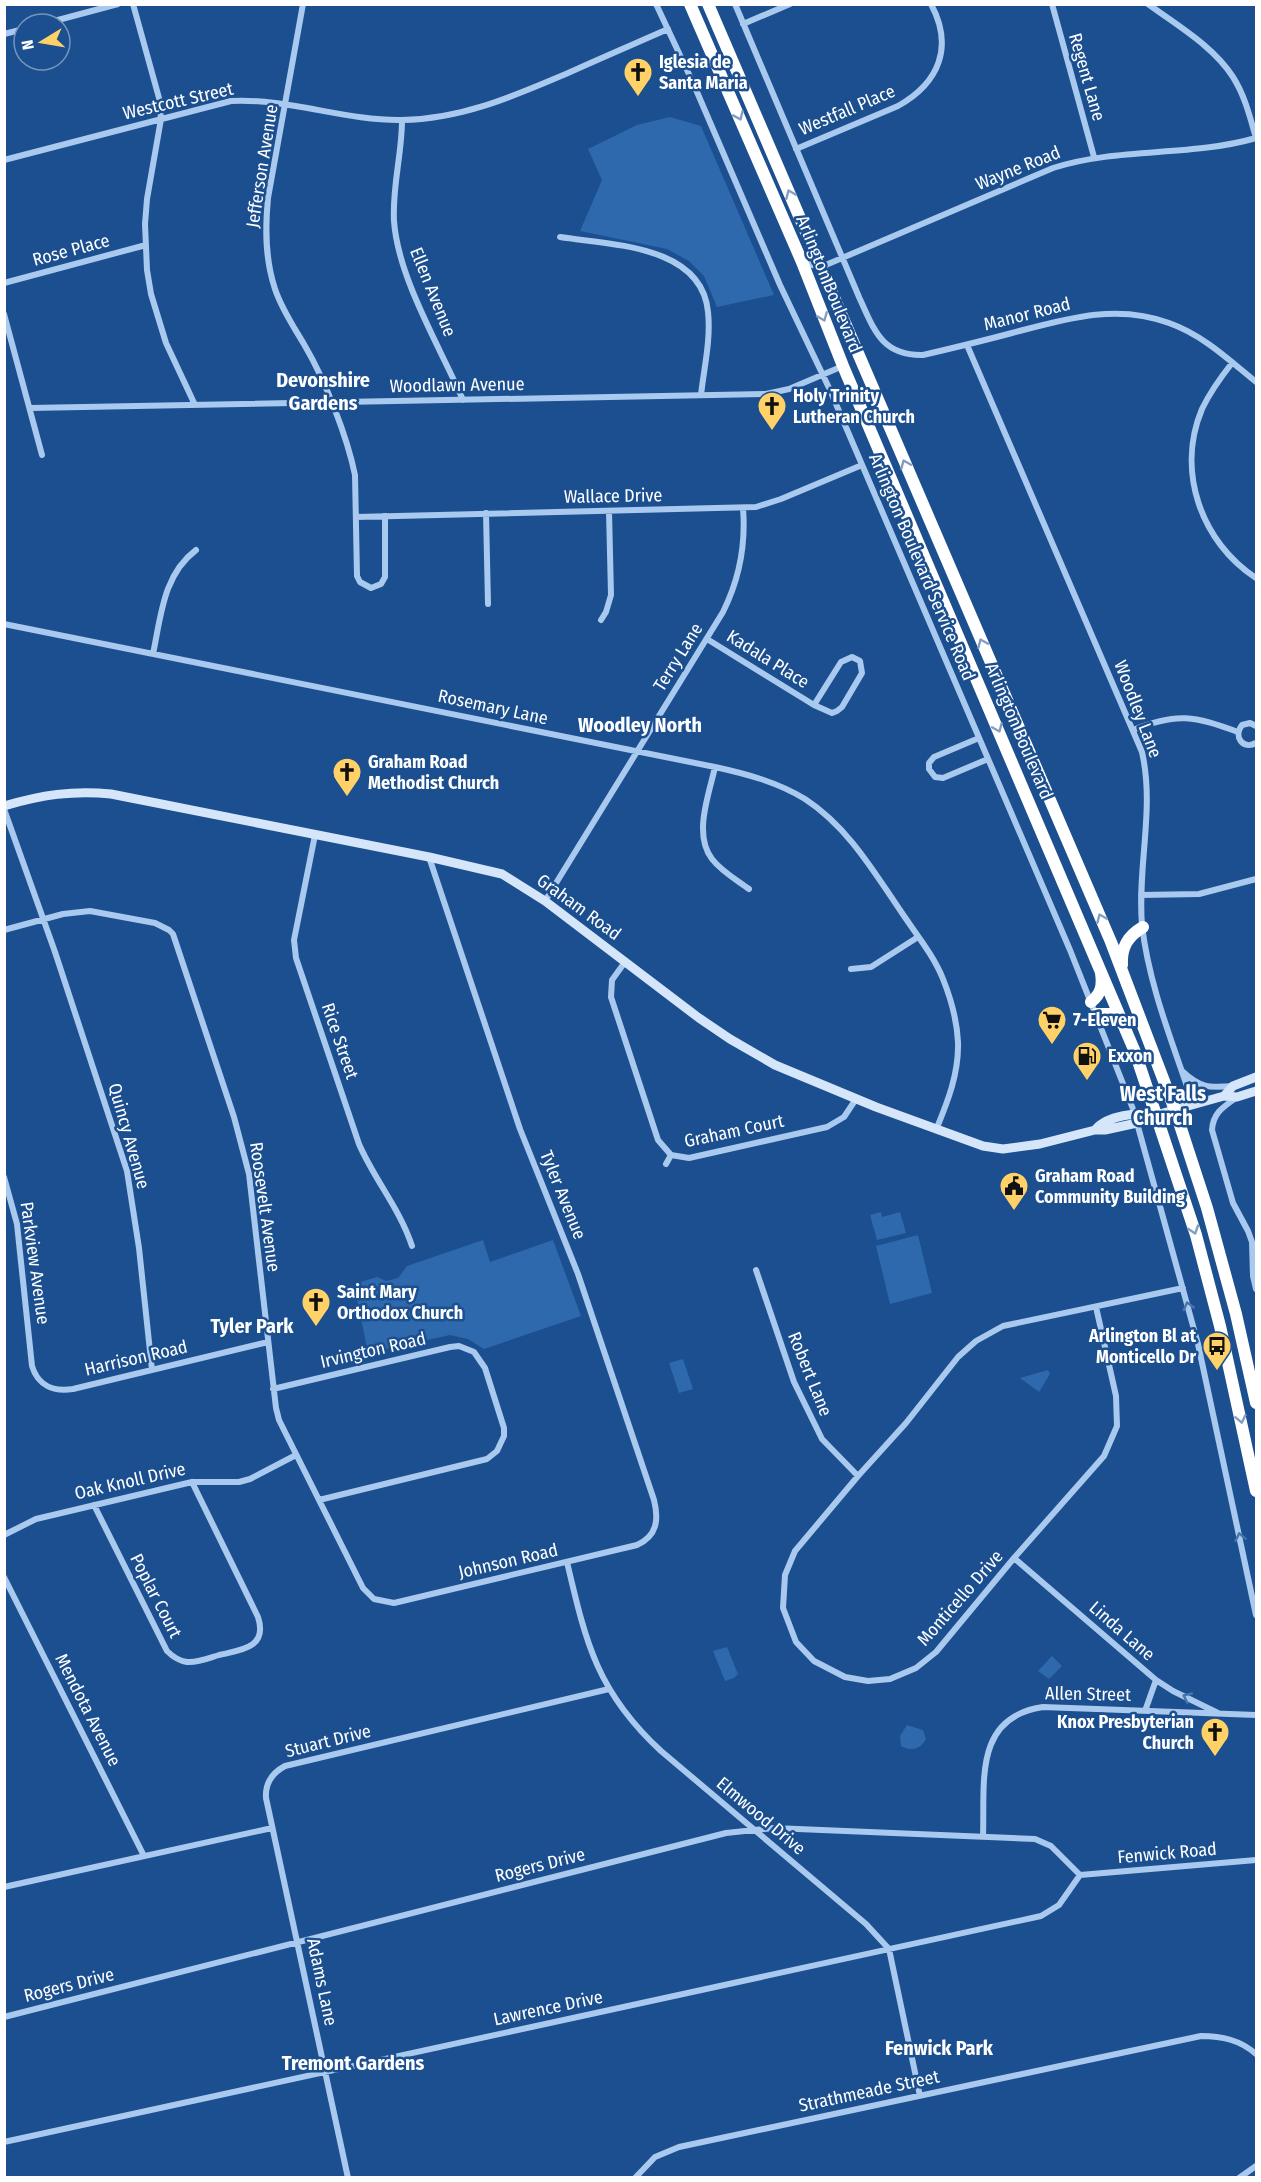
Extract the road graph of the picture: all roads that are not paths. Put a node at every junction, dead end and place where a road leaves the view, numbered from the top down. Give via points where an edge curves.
1 (118, 4) edge
2 (133, 4) edge
3 (303, 4) edge
4 (656, 4) edge
5 (690, 4) edge
6 (708, 4) edge
7 (735, 4) edge
8 (790, 4) edge
9 (930, 4) edge
10 (1052, 4) edge
11 (1148, 4) edge
12 (72, 16) edge
13 (743, 24) junction
14 (668, 29) junction
15 (286, 106) junction
16 (161, 119) junction
17 (402, 120) junction
18 (1257, 138) edge
19 (796, 149) junction
20 (1094, 157) junction
21 (4, 160) edge
22 (560, 237) dead end
23 (146, 245) junction
24 (843, 258) junction
25 (802, 262) junction
26 (821, 267) junction
27 (4, 283) edge
28 (4, 314) edge
29 (967, 345) junction
30 (1232, 363) junction
31 (843, 366) junction
32 (822, 374) junction
33 (1257, 382) edge
34 (870, 386) junction
35 (701, 395) junction
36 (463, 400) junction
37 (331, 402) junction
38 (195, 405) junction
39 (30, 408) junction
40 (42, 454) dead end
41 (862, 465) junction
42 (743, 508) junction
43 (609, 512) junction
44 (486, 513) junction
45 (385, 516) junction
46 (356, 517) junction
47 (196, 550) dead end
48 (1257, 578) edge
49 (488, 603) dead end
50 (601, 620) dead end
51 (4, 624) edge
52 (707, 639) junction
53 (153, 654) junction
54 (814, 705) junction
55 (1257, 726) edge
56 (1133, 730) junction
57 (1238, 732) junction
58 (979, 738) junction
59 (1257, 743) edge
60 (637, 751) junction
61 (988, 759) junction
62 (715, 767) junction
63 (4, 807) edge
64 (315, 835) junction
65 (429, 857) junction
66 (1257, 879) edge
67 (749, 890) dead end
68 (1141, 895) junction
69 (545, 901) junction
70 (41, 919) junction
71 (1143, 927) junction
72 (4, 930) edge
73 (918, 937) junction
74 (625, 962) junction
75 (1100, 966) junction
76 (851, 969) dead end
77 (1125, 978) junction
78 (1091, 1002) junction
79 (1096, 1014) junction
80 (1124, 1025) junction
81 (1182, 1071) junction
82 (1257, 1077) edge
83 (1233, 1086) junction
84 (1257, 1091) edge
85 (1224, 1096) junction
86 (1237, 1097) junction
87 (856, 1099) junction
88 (1193, 1104) junction
89 (1175, 1110) junction
90 (1156, 1114) junction
91 (1136, 1119) junction
92 (936, 1130) junction
93 (671, 1155) junction
94 (666, 1164) dead end
95 (4, 1177) edge
96 (412, 1246) dead end
97 (756, 1270) dead end
98 (1183, 1288) junction
99 (1257, 1289) edge
100 (1096, 1307) junction
101 (268, 1342) junction
102 (152, 1370) junction
103 (46, 1386) joint
104 (273, 1389) junction
105 (1257, 1403) edge
106 (296, 1455) junction
107 (858, 1476) junction
108 (192, 1482) junction
109 (1257, 1491) edge
110 (319, 1500) junction
111 (94, 1505) junction
112 (4, 1534) edge
113 (643, 1542) joint
114 (1014, 1558) junction
115 (567, 1562) junction
116 (4, 1577) edge
117 (379, 1602) joint
118 (1257, 1615) edge
119 (1156, 1680) junction
120 (609, 1689) junction
121 (1145, 1711) junction
122 (1218, 1713) junction
123 (1257, 1715) edge
124 (272, 1828) junction
125 (754, 1829) junction
126 (983, 1836) junction
127 (144, 1856) junction
128 (1257, 1860) edge
129 (1080, 1875) junction
130 (4, 1887) edge
131 (297, 1942) junction
132 (889, 1949) junction
133 (4, 2017) edge
134 (1257, 2054) edge
135 (326, 2072) junction
136 (920, 2096) junction
137 (4, 2142) edge
138 (1257, 2166) edge
139 (348, 2178) edge
140 (635, 2178) edge
141 (1239, 2178) edge

1 - 12 street
2 - 16 street via 159,98
3 - 15 street, Jefferson Avenue
4 - 14 street, Arlington Boulevard Service Road
5 -> 25 highway, Arlington Boulevard
26 -> 6 highway, Arlington Boulevard
7 - 13 street
8 - 13 street
9 - 19 street, Westfall Place via 940,26 942,46 937,69 928,83 898,106
10 - 20 street, Regent Lane
11 - 18 street via 1222,63 1241,92
13 - 19 street
14 - 17 street, Westcott Street via 502,101 451,115
14 - 32 street, Arlington Boulevard Service Road
15 - 16 street, Westcott Street via 231,101
15 - 17 street, Westcott Street via 367,119
15 - 37 street, Jefferson Avenue via 268,198 267,252 282,307 305,345
16 - 21 street, Westcott Street
16 - 23 street via 147,199
17 - 36 street, Ellen Avenue via 394,205 397,243 406,276
18 - 20 street, Wayne Road via 1219,146
19 - 24 street
20 - 24 street, Wayne Road via 1053,168
22 - 35 street via 655,253 676,262 693,276 708,312
23 - 27 street, Rose Place
23 - 38 street via 147,270 158,318
24 - 26 street, Wayne Road
24 - 29 street, Manor Road via 873,327 887,346 912,356
25 - 26 street
25 -> 31 highway, Arlington Boulevard
26 - 34 highway, Arlington Boulevard
28 - 39 street
29 - 30 street, Manor Road via 1085,315 1134,314 1190,332
29 - 56 street, Woodley Lane
30 - 33 street, Manor Road
30 - 48 street via 1209,397 1197,426 1192,450 1194,486 1204,520 1219,545
31 - 32 street, Woodlawn Avenue
31 - 34 highway via 854,368
31 -> 75 highway, Arlington Boulevard
32 - 35 street, Woodlawn Avenue via 777,393
32 - 41 street, Arlington Boulevard Service Road
77 -> 34 highway, Arlington Boulevard
35 - 36 street, Woodlawn Avenue
36 - 37 street, Woodlawn Avenue
37 - 38 street, Woodlawn Avenue
37 - 46 street, Jefferson Avenue via 352,459
38 - 39 street, Woodlawn Avenue
39 - 40 street
41 - 42 street, Wallace Drive via 769,504
41 - 58 street, Arlington Boulevard Service Road
42 - 43 street, Wallace Drive
42 - 52 street, Terry Lane via 744,541 735,585
43 - 44 street, Wallace Drive
43 - 50 street via 611,595
44 - 45 street, Wallace Drive
44 - 49 street
45 - 46 street, Wallace Drive
45 - 46 street, Jefferson Avenue via 385,577 381,584 371,588 357,576
47 - 53 street via 179,564 168,585
51 - 53 street, Rosemary Lane
52 - 54 street, Kadala Place
52 - 60 street, Terry Lane
53 - 60 street, Rosemary Lane
54 - 54 street, Kadala Place via 844,659 861,661 862,673 837,711 827,712
55 - 57 street via 1246,723
56 - 57 street via 1181,717
56 - 68 street, Woodley Lane via 1142,752 1147,786
57 - 59 street via 1243,743
58 - 61 street, Arlington Boulevard Service Road
58 - 61 street via 934,757 929,769 935,777 943,778
60 - 62 street, Rosemary Lane
60 - 69 street, Terry Lane
61 - 78 street, Arlington Boulevard Service Road
62 - 67 street via 704,841 719,867
62 - 73 street, Rosemary Lane via 748,774 786,789 828,816 856,846
63 - 64 street, Graham Road via 42,795 88,792
63 - 70 street
64 - 65 street, Graham Road
64 - 96 street, Rice Street via 294,951 359,1144 403,1222
65 - 69 street, Graham Road via 502,874
65 - 113 street, Tyler Avenue via 520,1129 578,1274 654,1500 656,1527
66 - 68 street via 1199,894
68 - 71 street, Woodley Lane
69 - 74 street, Graham Road
70 - 72 street
70 - 101 street, Roosevelt Avenue via 78,911 99,912 155,923 173,934 243,1147
70 - 102 street, Quincy Avenue via 127,1171
71 - 77 highway via 1123,949
71 - 81 street, Woodley Lane via 1151,975
73 - 76 street via 871,967
73 - 92 street, Rosemary Lane via 943,978 958,1040 954,1079
74 - 87 street, Graham Road via 730,1039 803,1078
74 - 93 street, Graham Court via 612,980 611,998 658,1140
75 - 78 highway via 1101,990
75 - 80 highway, Arlington Boulevard
77 - 89 highway, Arlington Boulevard
78 - 79 street, Arlington Boulevard Service Road
79 - 80 highway via 1110,1014
79 - 91 street, Arlington Boulevard Service Road
80 - 90 highway, Arlington Boulevard
81 - 83 street via 1194,1082 1210,1088
81 - 88 street, Woodley Lane
82 - 83 street
83 - 85 street
84 - 86 street, Graham Road
85 - 86 street, Graham Road
85 - 88 street, Graham Road
86 - 99 street via 1218,1111 1212,1130 1233,1203 1248,1231
87 - 92 street, Graham Road
87 - 93 street, Graham Court via 844,1117 827,1127 689,1158
88 - 89 street, Graham Road
89 - 90 street, Graham Road
89 - 105 highway, Arlington Boulevard via 1220,1250
90 - 91 street, Graham Road
90 -> 109 highway, Arlington Boulevard via 1196,1235
91 - 92 street, Graham Road via 1105,1130 1002,1149
91 - 98 street, Arlington Boulevard Service Road
93 - 94 street
95 - 103 street, Parkview Avenue via 14,1210 32,1366
97 - 107 street, Robert Lane via 794,1382 822,1439
98 - 100 street, Monticello Drive
118 -> 98 street, Arlington Boulevard Service Road
100 - 107 street, Monticello Drive via 1003,1326 976,1341 958,1357 906,1424
100 - 114 street, Monticello Drive via 1116,1396 1117,1426 1104,1456
101 - 102 street, Harrison Road
101 - 104 street, Roosevelt Avenue
102 - 103 street, Harrison Road via 64,1390
104 - 106 street, Roosevelt Avenue via 279,1420
104 - 110 street, Irvington Road via 450,1347 474,1352 484,1368 504,1428 501,1444 492,1456
106 - 108 street, Oak Knoll Drive via 239,1482
106 - 110 street, Roosevelt Avenue
107 - 114 street, Monticello Drive via 795,1551 786,1575 783,1608 796,1642 814,1661 845,1677 868,1681 890,1679 916,1668 936,1652
108 - 111 street, Oak Knoll Drive
108 - 111 street, Poplar Court via 260,1628 257,1640 249,1647 193,1662 178,1659 167,1651
110 - 117 street, Roosevelt Avenue via 363,1588
111 - 112 street, Oak Knoll Drive via 36,1519
113 - 115 street, Johnson Road
114 - 119 street, Linda Lane
115 - 117 street, Johnson Road via 394,1603
115 - 120 street, Elmwood Drive via 587,1642
116 - 127 street, Mendota Avenue
119 - 121 street
122 -> 119 street, Linda Lane
120 - 124 street, Stuart Drive via 285,1766 272,1776 266,1792
120 - 125 street, Elmwood Drive via 646,1737
121 - 122 street, Allen Street
121 - 126 street, Allen Street via 1043,1707 1013,1717 996,1733 986,1754
122 - 123 street, Allen Street
124 - 127 street
124 - 131 street, Adams Lane
125 - 126 street, Rogers Drive
125 - 131 street, Rogers Drive via 714,1835
125 - 132 street, Elmwood Drive via 866,1924
126 - 129 street, Rogers Drive via 1043,1842
127 - 130 street
128 - 129 street, Fenwick Road
129 - 132 street, Lawrence Drive via 1048,1914
131 - 133 street, Rogers Drive
131 - 135 street, Adams Lane
132 - 135 street, Lawrence Drive
132 - 136 street
134 - 136 street, Strathmeade Street via 1227,2038 1201,2036
135 - 137 street, Lawrence Drive
135 - 139 street, Adams Lane
136 - 140 street, Strathmeade Street via 679,2147 655,2157
138 - 141 street

